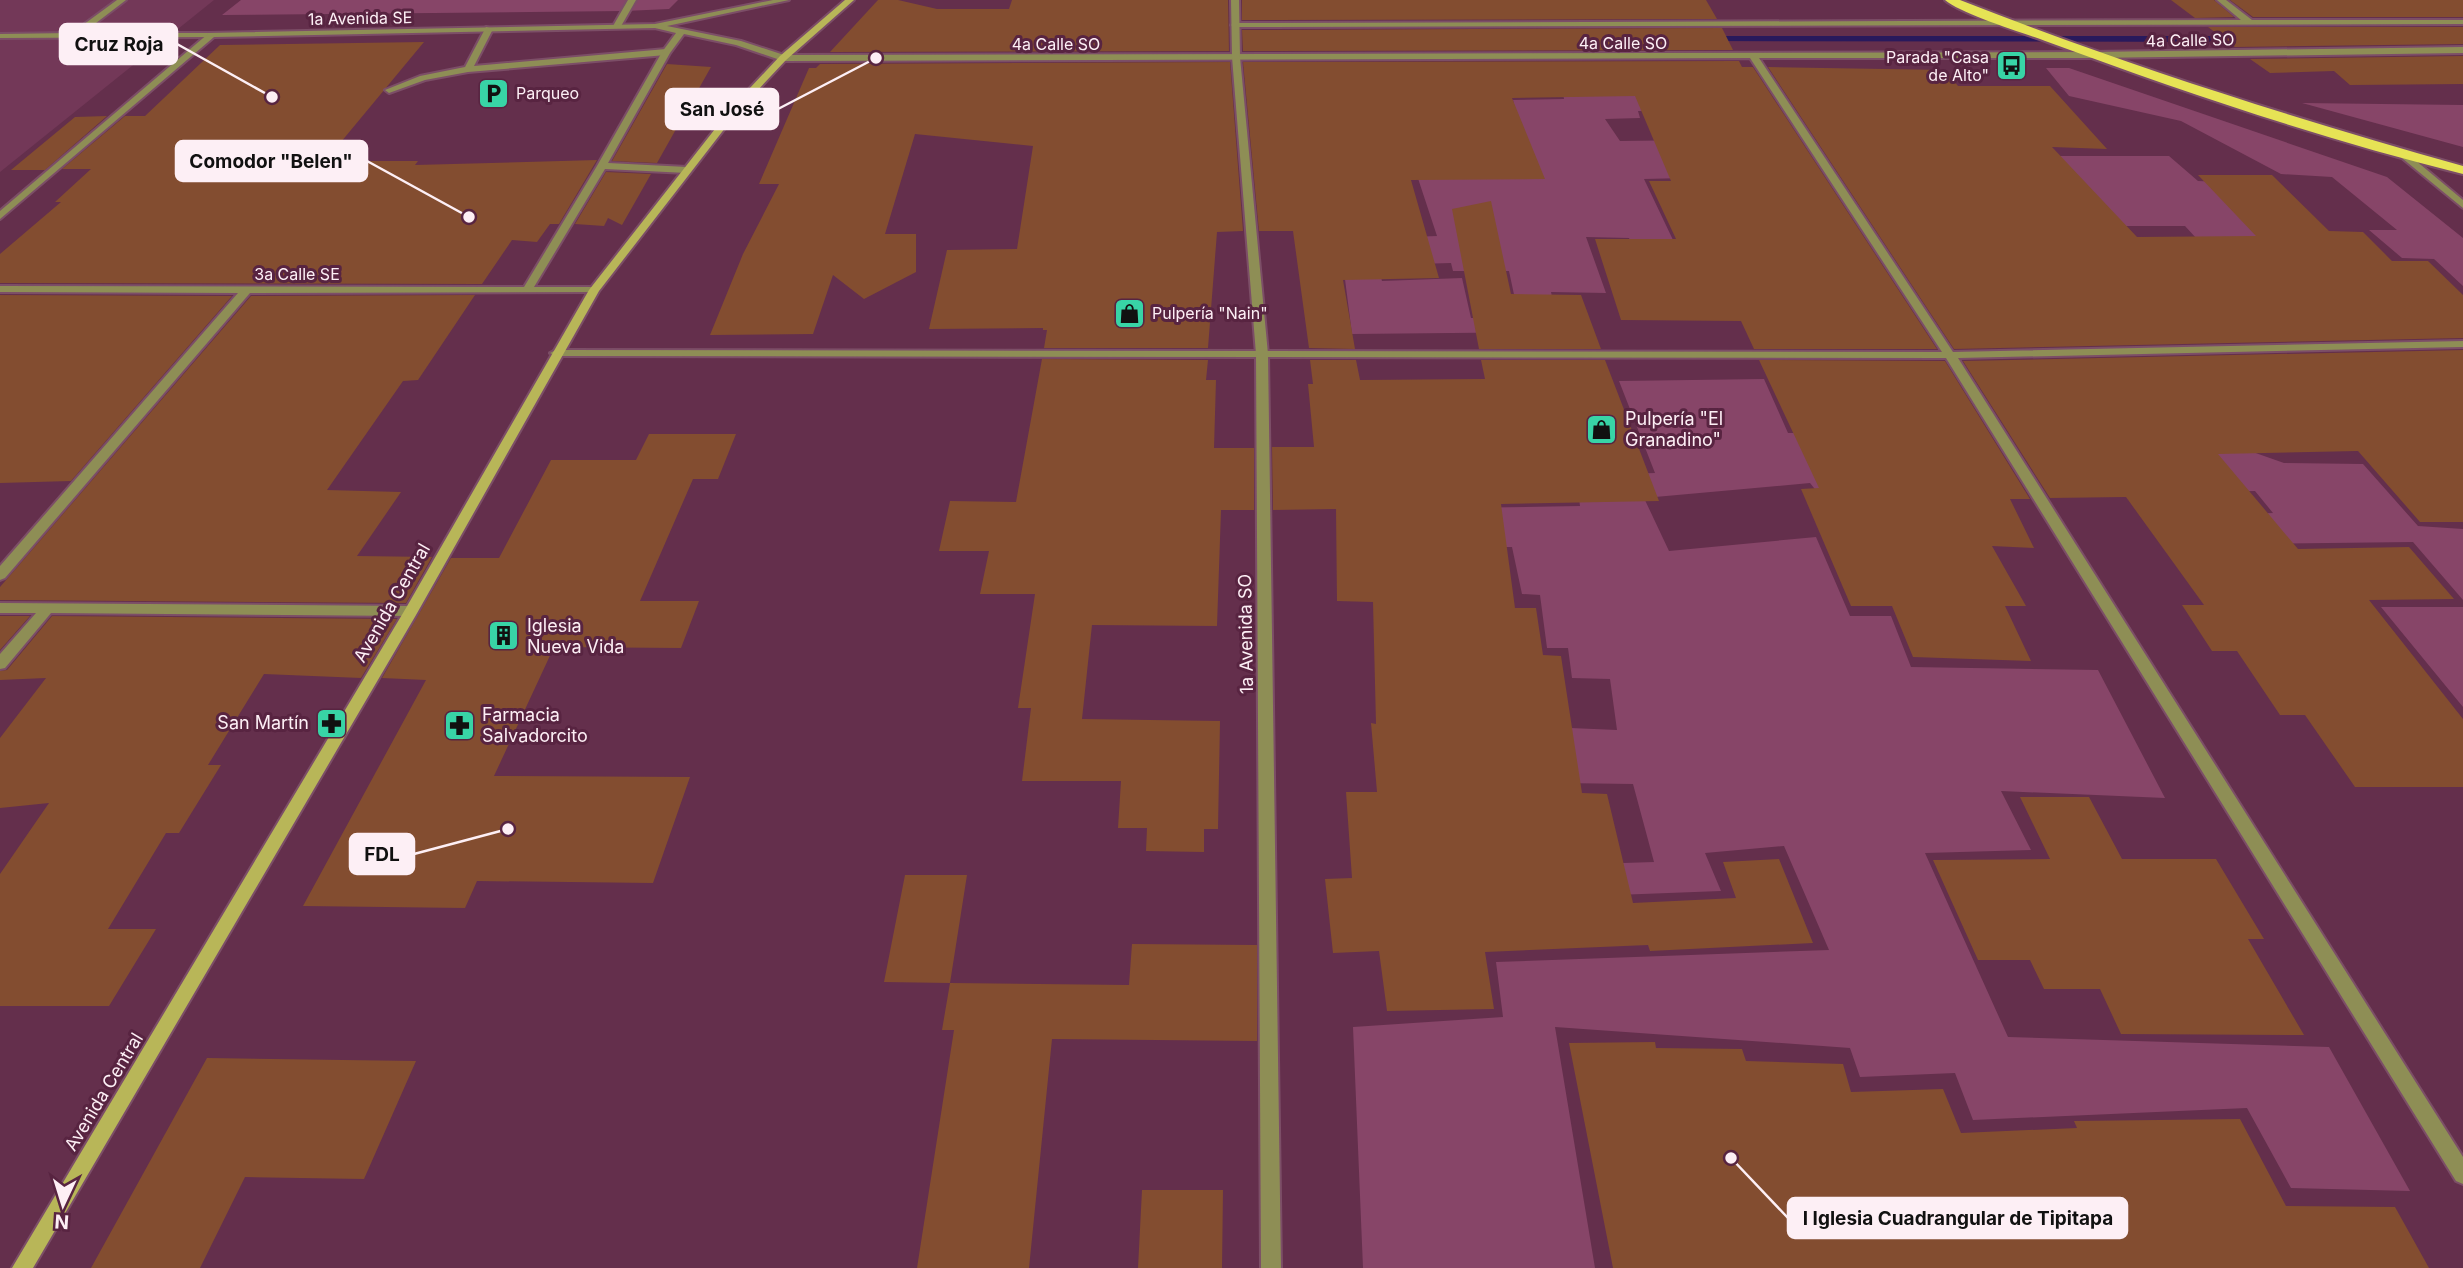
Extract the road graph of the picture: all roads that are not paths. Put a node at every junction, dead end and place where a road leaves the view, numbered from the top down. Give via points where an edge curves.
1 (122, 0) edge
2 (632, 0) edge
3 (731, 0) edge
4 (785, 0) edge
5 (850, 0) edge
6 (1235, 0) edge
7 (1950, 0) edge
8 (2221, 0) edge
9 (722, 13) junction
10 (2249, 22) junction
11 (2463, 22) edge
12 (2008, 24) junction
13 (1235, 25) junction
14 (617, 26) junction
15 (655, 26) junction
16 (489, 29) junction
17 (683, 30) junction
18 (212, 35) junction
19 (5, 36) edge
20 (74, 36) junction
21 (0, 43) edge
22 (2463, 50) edge
23 (666, 52) junction
24 (2092, 55) junction
25 (1236, 57) junction
26 (1753, 57) junction
27 (783, 58) junction
28 (468, 69) junction
29 (389, 90) dead end
30 (2400, 152) junction
31 (602, 166) junction
32 (687, 170) junction
33 (2463, 170) edge
34 (2463, 205) edge
35 (0, 216) edge
36 (0, 289) edge
37 (247, 289) junction
38 (594, 289) junction
39 (527, 290) junction
40 (2463, 344) edge
41 (556, 353) junction
42 (1262, 354) junction
43 (1950, 355) junction
44 (0, 575) edge
45 (0, 608) edge
46 (48, 608) junction
47 (411, 611) junction
48 (0, 664) edge
49 (2463, 1174) edge
50 (22, 1268) edge
51 (1271, 1268) edge

1 - 20 street
2 - 14 street
3 - 9 street
4 - 9 street, 1a Avenida SE
5 - 27 main road, Avenida Central
6 - 13 street, 1a Avenida SO
7 - 12 highway
8 - 10 street
9 - 15 street, 1a Avenida SE
10 - 11 street
10 - 12 street
12 - 13 street
12 - 24 highway
13 - 25 street, 1a Avenida SO
14 - 15 street, 1a Avenida SE
14 - 16 street, 1a Avenida SE
15 - 17 street, 4a Calle SO
16 - 18 street, 1a Avenida SE
16 - 28 street
17 - 23 street
17 - 27 street, 4a Calle SO
18 - 20 street, 1a Avenida SE
18 - 35 street
19 - 20 street, 1a Avenida SE
19 - 21 street
22 - 24 street, 4a Calle SO
23 - 28 street
23 - 31 street
24 - 26 street, 4a Calle SO
24 - 30 highway
25 - 26 street, 4a Calle SO
25 - 27 street, 4a Calle SO
25 - 42 street, 1a Avenida SO
26 - 43 street
27 - 32 main road, Avenida Central
28 - 29 street
30 - 33 highway
30 - 34 street
31 - 32 street
31 - 39 street
32 - 38 main road, Avenida Central
36 - 37 street, 3a Calle SE
37 - 39 street, 3a Calle SE
37 - 44 street
38 - 39 street, 3a Calle SE
38 - 41 main road, Avenida Central
40 - 43 street
41 - 42 street
41 - 47 main road, Avenida Central
42 - 43 street
42 - 51 street, 1a Avenida SO
43 - 49 street
45 - 46 street
46 - 47 street
46 - 48 street
47 - 50 main road, Avenida Central

